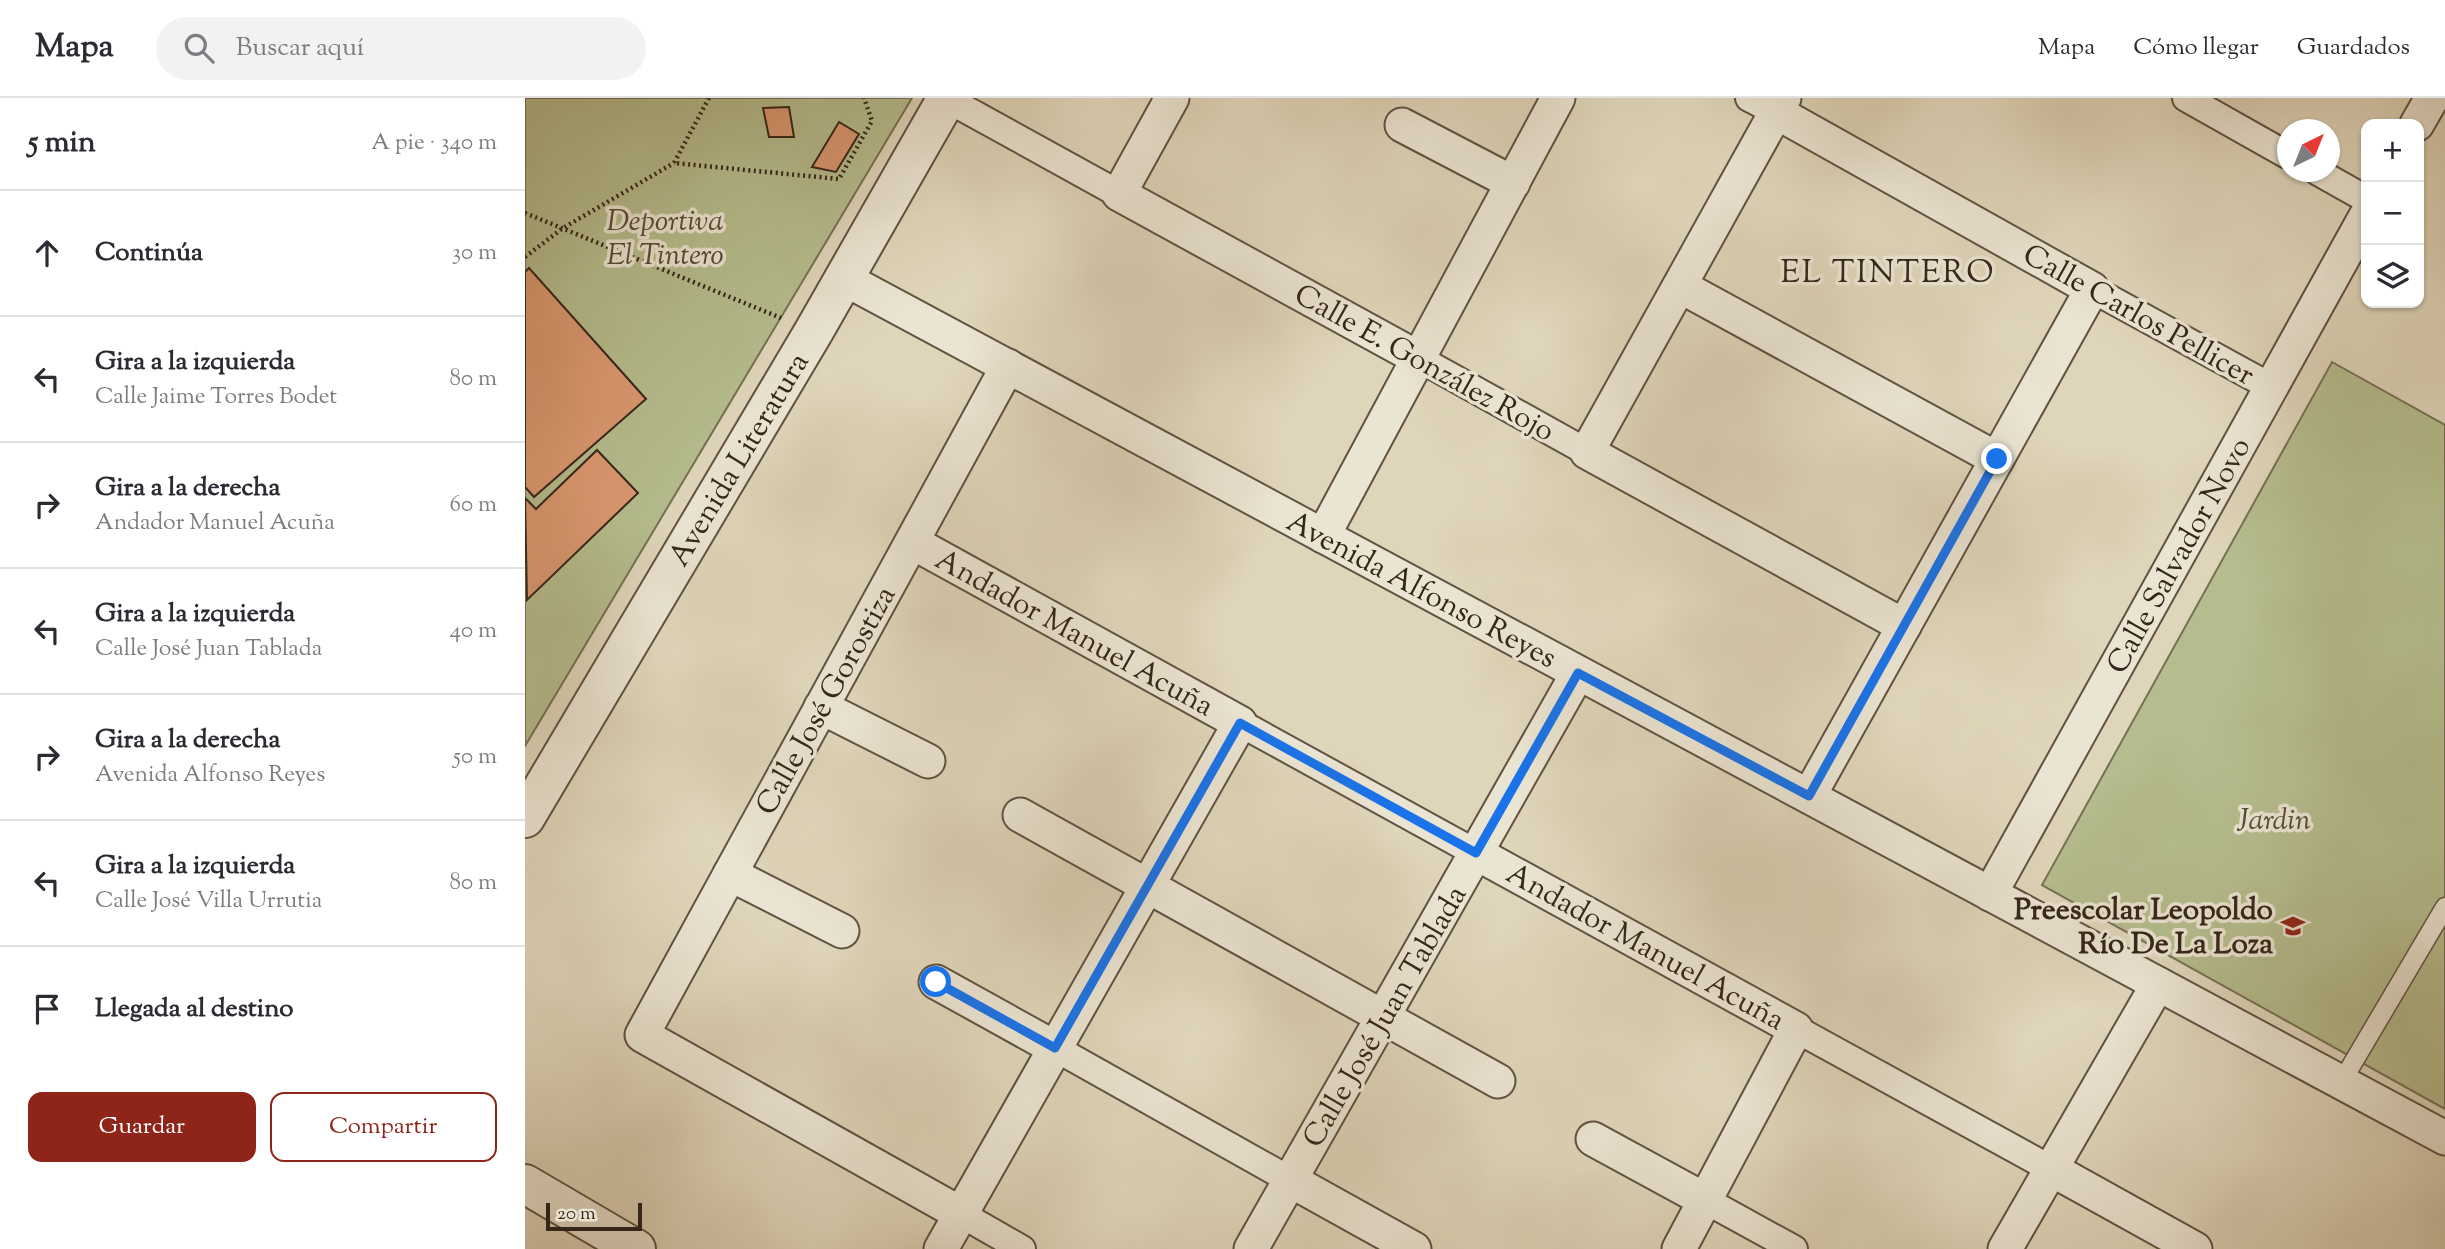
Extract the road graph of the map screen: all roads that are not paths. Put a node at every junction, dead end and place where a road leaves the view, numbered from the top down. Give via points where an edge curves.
1 (947, 98) edge
2 (1172, 98) edge
3 (1558, 98) edge
4 (2432, 98) edge
5 (2195, 100) edge
6 (1770, 103) edge
7 (2420, 119) edge
8 (1402, 125) dead end
9 (2277, 149) edge
10 (2336, 182) edge
11 (1513, 183) junction
12 (1119, 194) junction
13 (2361, 196) edge
14 (2361, 225) edge
15 (843, 278) junction
16 (1680, 286) junction
17 (2092, 289) junction
18 (1418, 358) junction
19 (1008, 366) junction
20 (2271, 387) junction
21 (1587, 452) junction
22 (1997, 459) junction
23 (1323, 536) junction
24 (912, 542) junction
25 (1904, 626) junction
26 (1578, 673) junction
27 (821, 707) junction
28 (1240, 723) junction
29 (928, 761) dead end
30 (1809, 796) junction
31 (1020, 816) dead end
32 (525, 818) edge
33 (1476, 853) junction
34 (730, 874) junction
35 (1147, 886) junction
36 (1990, 894) junction
37 (2445, 906) edge
38 (842, 931) dead end
39 (936, 982) dead end
40 (2158, 984) junction
41 (1383, 1017) junction
42 (1796, 1029) junction
43 (1055, 1048) junction
44 (1498, 1081) dead end
45 (2341, 1083) junction
46 (1593, 1139) dead end
47 (2445, 1139) edge
48 (2051, 1169) junction
49 (1290, 1180) junction
50 (525, 1184) edge
51 (1705, 1200) junction
52 (961, 1214) junction
53 (636, 1249) edge
54 (941, 1249) edge
55 (1022, 1249) edge
56 (1251, 1249) edge
57 (1414, 1249) edge
58 (1679, 1249) edge
59 (1794, 1249) edge
60 (2005, 1249) edge
61 (2195, 1249) edge

1 - 12 street, Calle E. González Rojo
1 - 15 street, Avenida Literatura
2 - 12 street
3 - 11 street
4 - 7 street
5 - 9 street
6 - 16 street
6 - 17 street, Calle Carlos Pellicer
8 - 11 street
10 - 13 street
11 - 18 street
12 - 18 street, Calle E. González Rojo
14 - 20 street, Calle Salvador Novo
15 - 19 street, Avenida Alfonso Reyes
15 - 32 street, Avenida Literatura
16 - 21 street
16 - 22 street
17 - 20 street, Calle Carlos Pellicer
17 - 22 street
18 - 21 street, Calle E. González Rojo
18 - 23 street
19 - 23 street, Avenida Alfonso Reyes
19 - 24 street, Calle José Gorostiza
20 - 36 street, Calle Salvador Novo
21 - 25 street, Calle E. González Rojo
22 - 25 street
23 - 26 street, Avenida Alfonso Reyes
24 - 27 street, Calle José Gorostiza
24 - 28 street, Andador Manuel Acuña
25 - 30 street
26 - 30 street, Avenida Alfonso Reyes
26 - 33 street, Calle José Juan Tablada
27 - 29 street
27 - 34 street, Calle José Gorostiza
28 - 33 street, Andador Manuel Acuña
28 - 35 street
30 - 36 street, Avenida Alfonso Reyes
31 - 35 street
33 - 41 street, Calle José Juan Tablada
33 - 42 street, Andador Manuel Acuña
34 - 38 street
34 - 52 street, Calle José Gorostiza via 642,1035
35 - 41 street
35 - 43 street
36 - 40 street, Avenida Alfonso Reyes
37 - 45 lane
39 - 43 street
40 - 45 street, Avenida Alfonso Reyes
40 - 48 street
41 - 44 street
41 - 49 street, Calle José Juan Tablada
42 - 48 street, Andador Manuel Acuña
42 - 51 street
43 - 49 street
43 - 52 street
45 - 47 street, Avenida Alfonso Reyes
46 - 51 street
48 - 60 street
48 - 61 street, Andador Manuel Acuña
49 - 56 street, Calle José Juan Tablada
49 - 57 street
50 - 53 street
51 - 58 street
51 - 59 street
52 - 54 street
52 - 55 street

